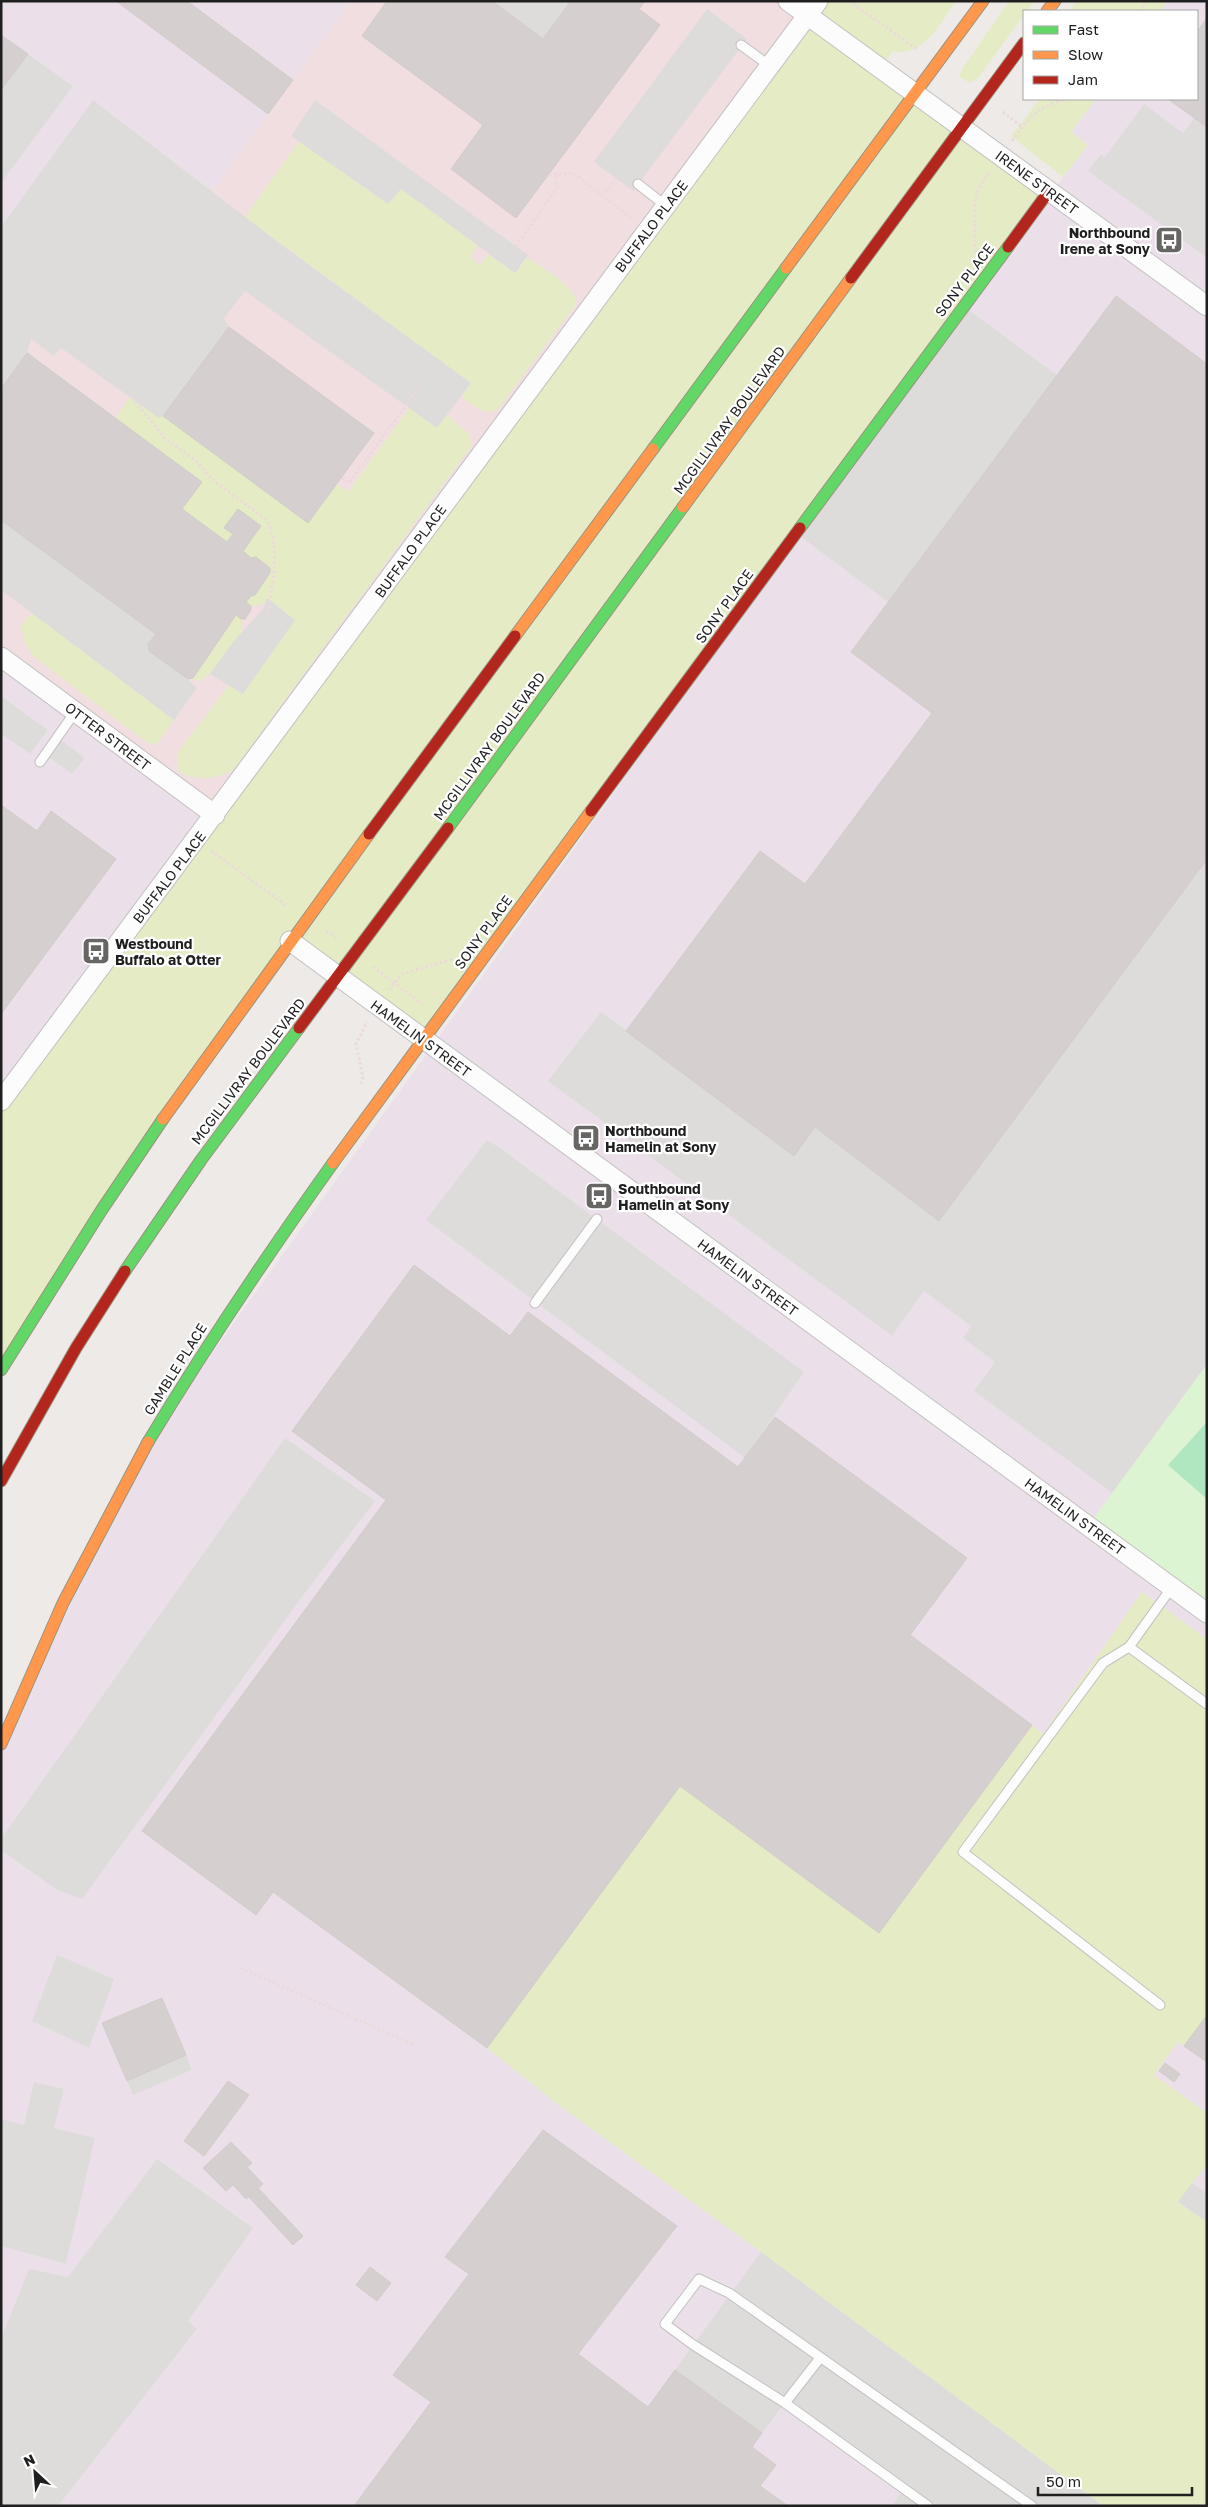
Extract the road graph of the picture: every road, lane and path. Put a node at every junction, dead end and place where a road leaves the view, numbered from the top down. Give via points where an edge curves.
1 (788, 1) edge
2 (849, 1) edge
3 (983, 1) edge
4 (812, 8) edge
5 (1023, 44) edge
6 (742, 45) dead end
7 (920, 50) dead end
8 (770, 66) junction
9 (915, 94) junction
10 (1062, 100) edge
11 (1003, 112) dead end
12 (963, 127) junction
13 (548, 174) dead end
14 (556, 174) junction
15 (616, 178) dead end
16 (638, 184) dead end
17 (1049, 190) junction
18 (602, 196) junction
19 (666, 206) junction
20 (647, 230) junction
21 (516, 246) dead end
22 (1207, 306) edge
23 (422, 385) dead end
24 (132, 398) dead end
25 (342, 478) dead end
26 (269, 616) dead end
27 (1, 657) edge
28 (75, 712) junction
29 (40, 762) dead end
30 (215, 815) junction
31 (197, 840) junction
32 (291, 909) dead end
33 (322, 929) dead end
34 (290, 941) junction
35 (344, 943) dead end
36 (371, 965) dead end
37 (338, 978) junction
38 (440, 1016) junction
39 (423, 1039) junction
40 (1, 1101) edge
41 (597, 1219) dead end
42 (535, 1304) dead end
43 (1, 1370) edge
44 (1, 1481) edge
45 (1172, 1588) junction
46 (1207, 1613) edge
47 (1129, 1646) junction
48 (1207, 1704) edge
49 (1, 1744) edge
50 (241, 1968) dead end
51 (1160, 2005) dead end
52 (414, 2045) dead end
53 (820, 2358) junction
54 (785, 2403) junction
55 (928, 2506) edge
56 (1032, 2506) edge

1 - 4 street, IRENE STREET
2 - 7 path
3 - 9 main road
4 - 8 street, BUFFALO PLACE
4 - 9 street, IRENE STREET
5 - 12 main road, MCGILLIVRAY BOULEVARD
6 - 8 lane
8 - 19 street, BUFFALO PLACE
9 - 12 street, IRENE STREET
9 - 34 main road
10 - 11 path via 1045,105 1022,127
12 - 17 street, IRENE STREET
12 - 37 main road, MCGILLIVRAY BOULEVARD
13 - 14 path
14 - 18 path via 573,173
14 - 21 path via 556,188
15 - 18 path
16 - 19 lane
17 - 22 street, IRENE STREET
17 - 38 main road, SONY PLACE
18 - 20 path
19 - 20 street, BUFFALO PLACE
20 - 30 street, BUFFALO PLACE
23 - 25 path via 349,483
24 - 26 path via 166,439 198,463 214,481 267,520 275,565
27 - 28 street, OTTER STREET
28 - 29 lane
28 - 30 street, OTTER STREET
30 - 31 street, BUFFALO PLACE
31 - 32 path
31 - 40 street, BUFFALO PLACE
33 - 35 path
34 - 37 street, HAMELIN STREET
34 - 43 main road via 108,1198
36 - 38 path via 392,984
37 - 39 street, HAMELIN STREET
37 - 44 main road, MCGILLIVRAY BOULEVARD via 172,1198 65,1366
38 - 39 main road, SONY PLACE
39 - 45 street, HAMELIN STREET
39 - 49 main road, GAMBLE PLACE via 264,1259 203,1350 144,1448 63,1603
41 - 42 lane
45 - 46 street, HAMELIN STREET
45 - 47 lane
47 - 48 lane
47 - 51 lane via 1103,1663 963,1852
50 - 52 path
53 - 54 lane
53 - 54 lane via 729,2294 699,2279 665,2324
53 - 56 lane
54 - 55 lane

